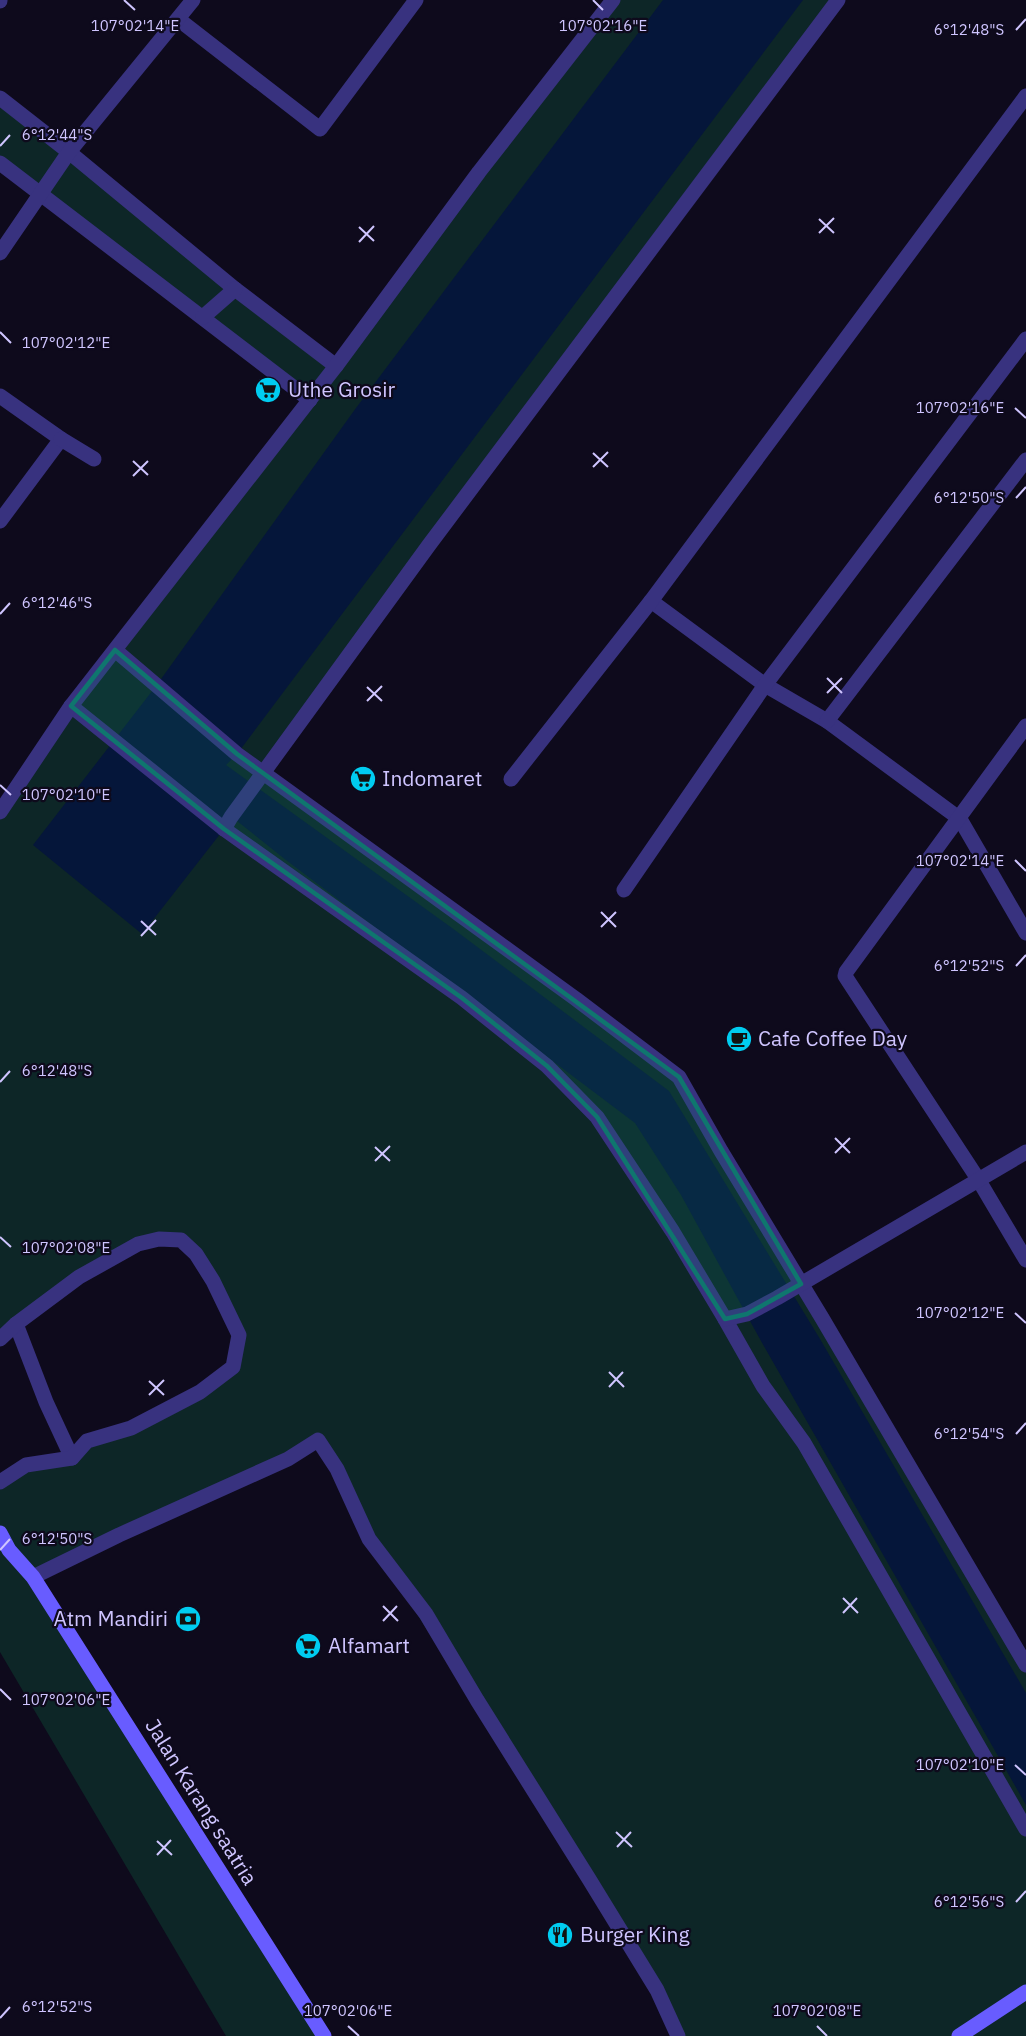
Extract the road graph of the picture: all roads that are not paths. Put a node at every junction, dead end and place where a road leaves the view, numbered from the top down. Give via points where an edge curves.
1 (193, 0) edge
2 (416, 0) edge
3 (613, 0) edge
4 (838, 0) edge
5 (178, 19) junction
6 (1026, 96) edge
7 (0, 98) edge
8 (69, 152) junction
9 (0, 163) edge
10 (40, 194) junction
11 (0, 253) edge
12 (235, 289) junction
13 (203, 317) junction
14 (1026, 339) edge
15 (336, 366) junction
16 (0, 396) edge
17 (310, 400) junction
18 (61, 439) junction
19 (94, 459) dead end
20 (1026, 460) edge
21 (0, 521) edge
22 (651, 600) junction
23 (114, 650) junction
24 (765, 686) junction
25 (71, 706) junction
26 (827, 721) junction
27 (1026, 726) edge
28 (263, 773) junction
29 (511, 779) dead end
30 (0, 812) edge
31 (960, 819) junction
32 (224, 829) junction
33 (624, 890) dead end
34 (1026, 933) edge
35 (1026, 1152) edge
36 (978, 1179) junction
37 (1026, 1260) edge
38 (801, 1284) junction
39 (726, 1319) junction
40 (16, 1324) junction
41 (0, 1339) edge
42 (72, 1458) junction
43 (0, 1482) edge
44 (0, 1533) edge
45 (33, 1577) junction
46 (1026, 1665) edge
47 (1026, 1829) edge
48 (1026, 1992) edge
49 (324, 2036) edge
50 (678, 2036) edge
51 (959, 2036) edge

1 - 5 street
2 - 5 street via 321,129
3 - 15 street via 479,172
4 - 28 street
5 - 8 street
6 - 22 street
7 - 8 street
8 - 10 street
8 - 12 street
9 - 10 street
10 - 11 street
10 - 13 street
12 - 13 street
12 - 15 street
13 - 17 street
14 - 24 street
15 - 17 street
16 - 18 street
17 - 23 street
18 - 19 street
18 - 21 street
20 - 26 street
22 - 24 street
22 - 29 street
23 - 25 street
23 - 28 street
24 - 26 street
24 - 33 street
25 - 30 street
25 - 32 street
26 - 31 street
27 - 31 street
28 - 32 street
28 - 38 street via 679,1077
31 - 34 street
31 - 36 street via 846,976
32 - 39 street via 462,998 547,1066 597,1117
35 - 36 street
36 - 37 street
36 - 38 street
38 - 39 street via 747,1314
38 - 46 street
39 - 47 street via 763,1386 804,1443
40 - 41 street
40 - 42 street
40 - 42 street via 79,1277 138,1244 159,1239 181,1240 196,1254 213,1281 239,1335 233,1366 200,1392 131,1428 87,1441
42 - 43 street via 26,1466
44 - 45 street, Jalan Karang saatria
45 - 49 street, Jalan Karang saatria
45 - 50 street via 288,1459 318,1440 337,1469 369,1539 426,1614 657,1990
48 - 51 street

